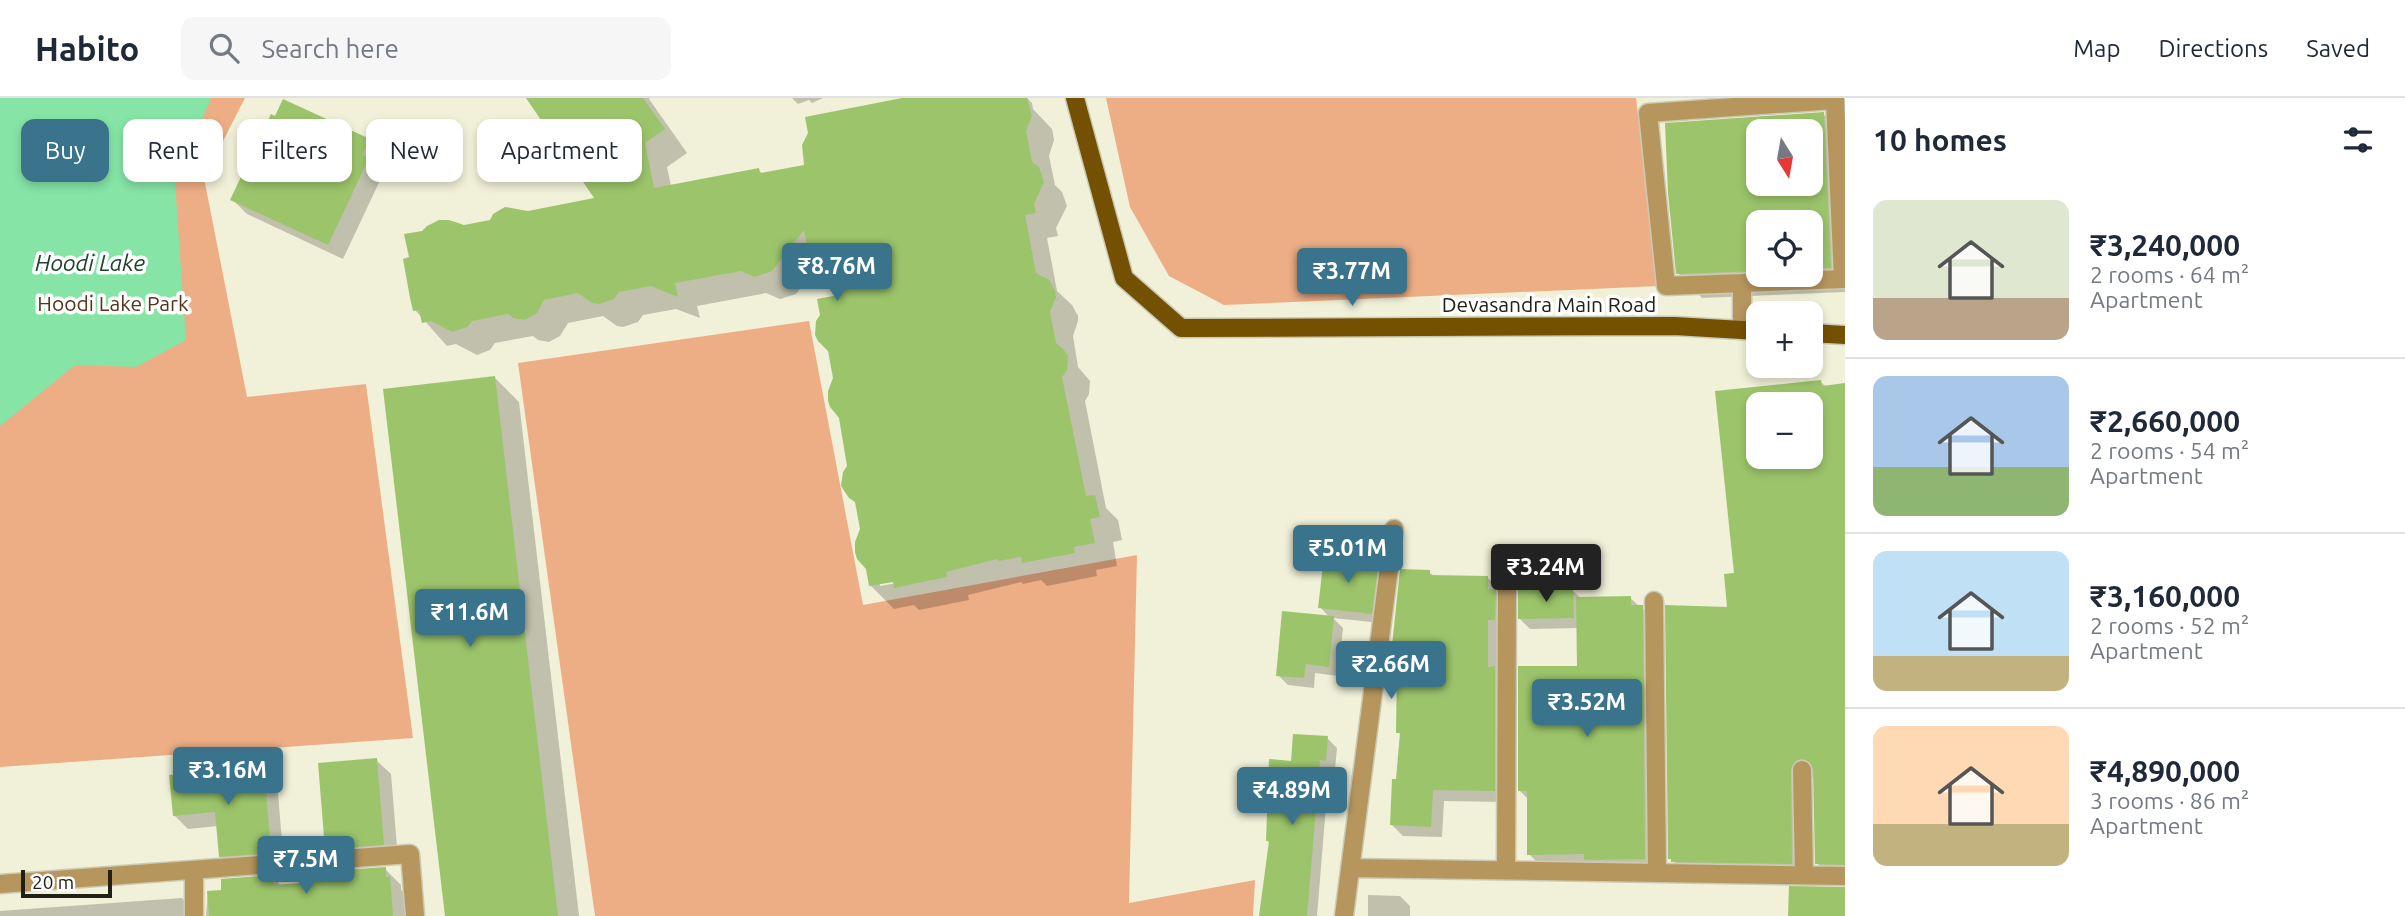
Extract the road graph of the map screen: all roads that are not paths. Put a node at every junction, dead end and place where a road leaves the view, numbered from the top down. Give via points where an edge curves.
1 (1075, 98) edge
2 (1742, 283) junction
3 (1746, 306) edge
4 (1746, 330) edge
5 (1823, 334) edge
6 (1845, 335) edge
7 (1394, 529) dead end
8 (1507, 582) dead end
9 (1654, 601) dead end
10 (1802, 769) dead end
11 (1350, 868) junction
12 (194, 870) junction
13 (1506, 870) junction
14 (1657, 873) junction
15 (1804, 875) junction
16 (1845, 876) edge
17 (0, 884) edge
18 (194, 916) edge
19 (415, 916) edge
20 (1344, 916) edge

1 - 4 main road, Devasandra Main Road via 1124,278 1181,328 1674,326
2 - 2 street via 1666,286 1648,113 1835,100 1843,279
2 - 3 street
5 - 6 main road
7 - 11 street
8 - 13 street
9 - 14 street
10 - 15 street
11 - 13 street
11 - 20 street
12 - 17 street
12 - 18 street
12 - 19 street via 410,854
13 - 14 street
14 - 15 street
15 - 16 street

